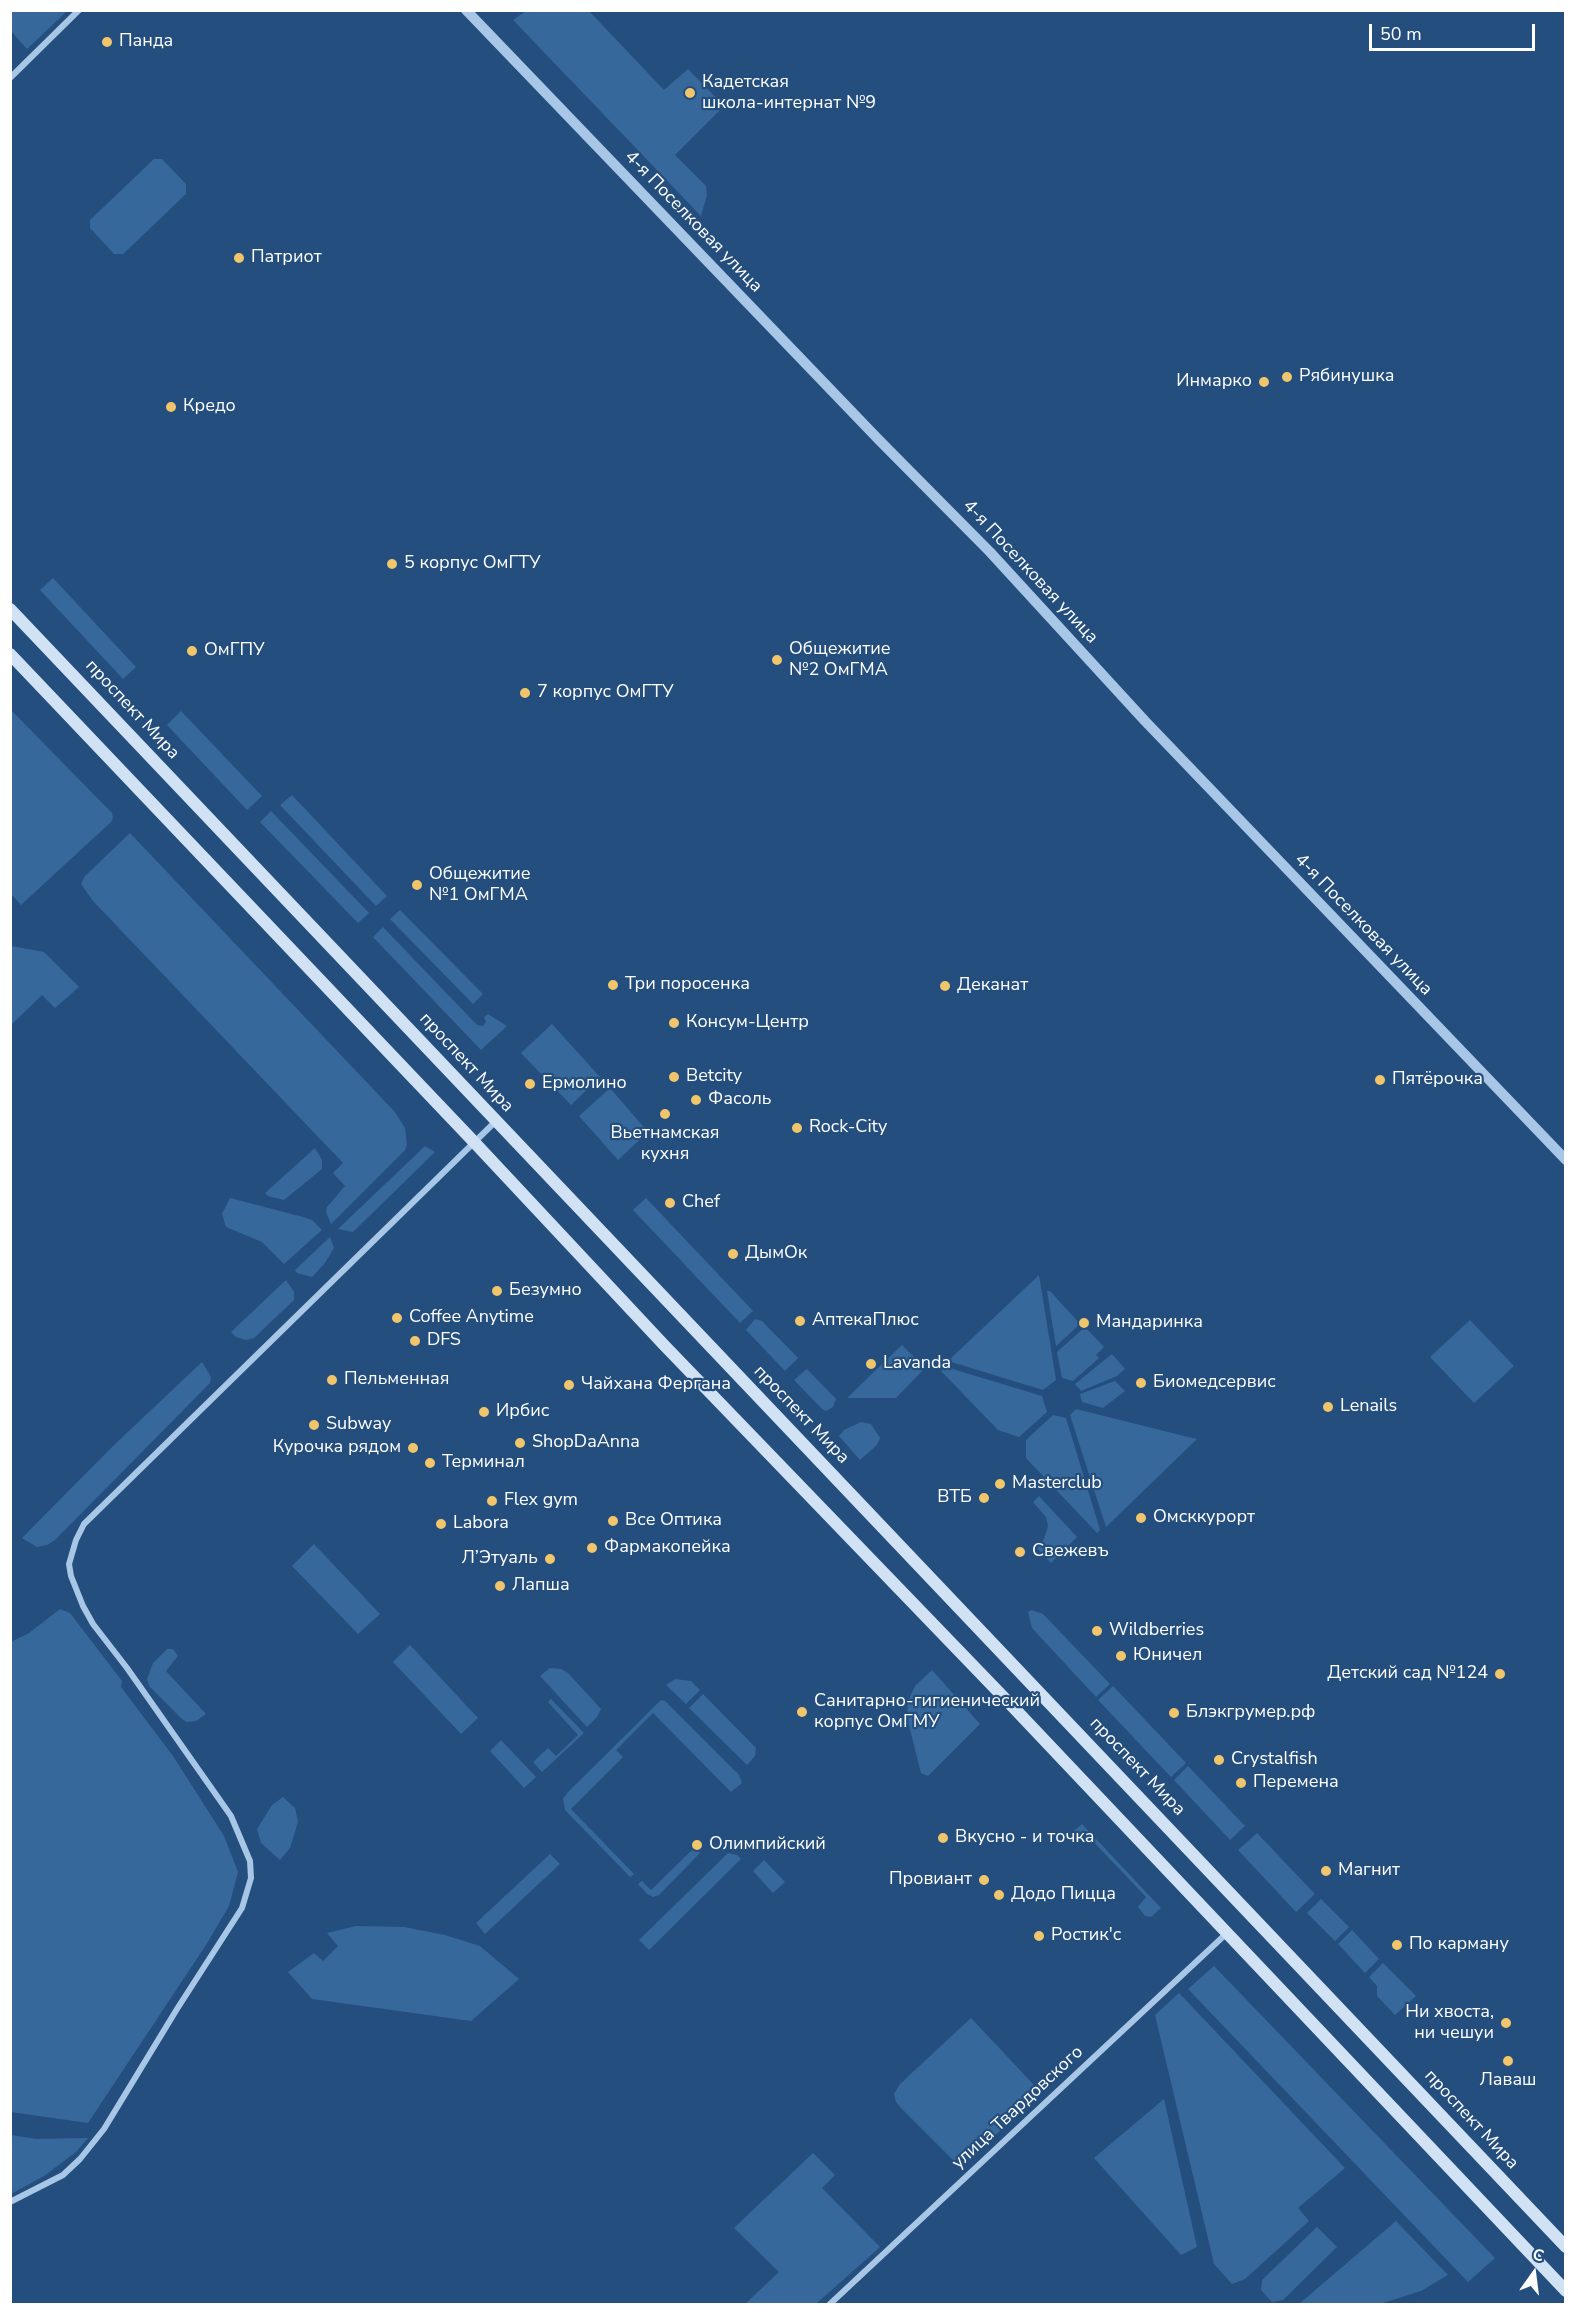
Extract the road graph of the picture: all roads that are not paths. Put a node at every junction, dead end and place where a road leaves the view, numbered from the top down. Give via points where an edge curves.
1 (79, 10) edge
2 (466, 10) edge
3 (10, 78) edge
4 (10, 609) edge
5 (10, 654) edge
6 (496, 1122) junction
7 (475, 1143) junction
8 (1566, 1160) edge
9 (1227, 1933) junction
10 (10, 2202) edge
11 (1566, 2247) edge
12 (1566, 2291) edge
13 (830, 2304) edge

1 - 3 street
2 - 8 street, 4-я Поселковая улица via 1010,573
4 - 6 main road, проспект Мира
5 - 7 main road
6 - 7 street
6 - 11 main road, проспект Мира
7 - 9 main road
7 - 10 street via 84,1524 71,1551 71,1576 83,1606 231,1816 250,1861 251,1878 242,1908 104,2129 63,2175
9 - 12 main road
9 - 13 street, улица Твардовского

